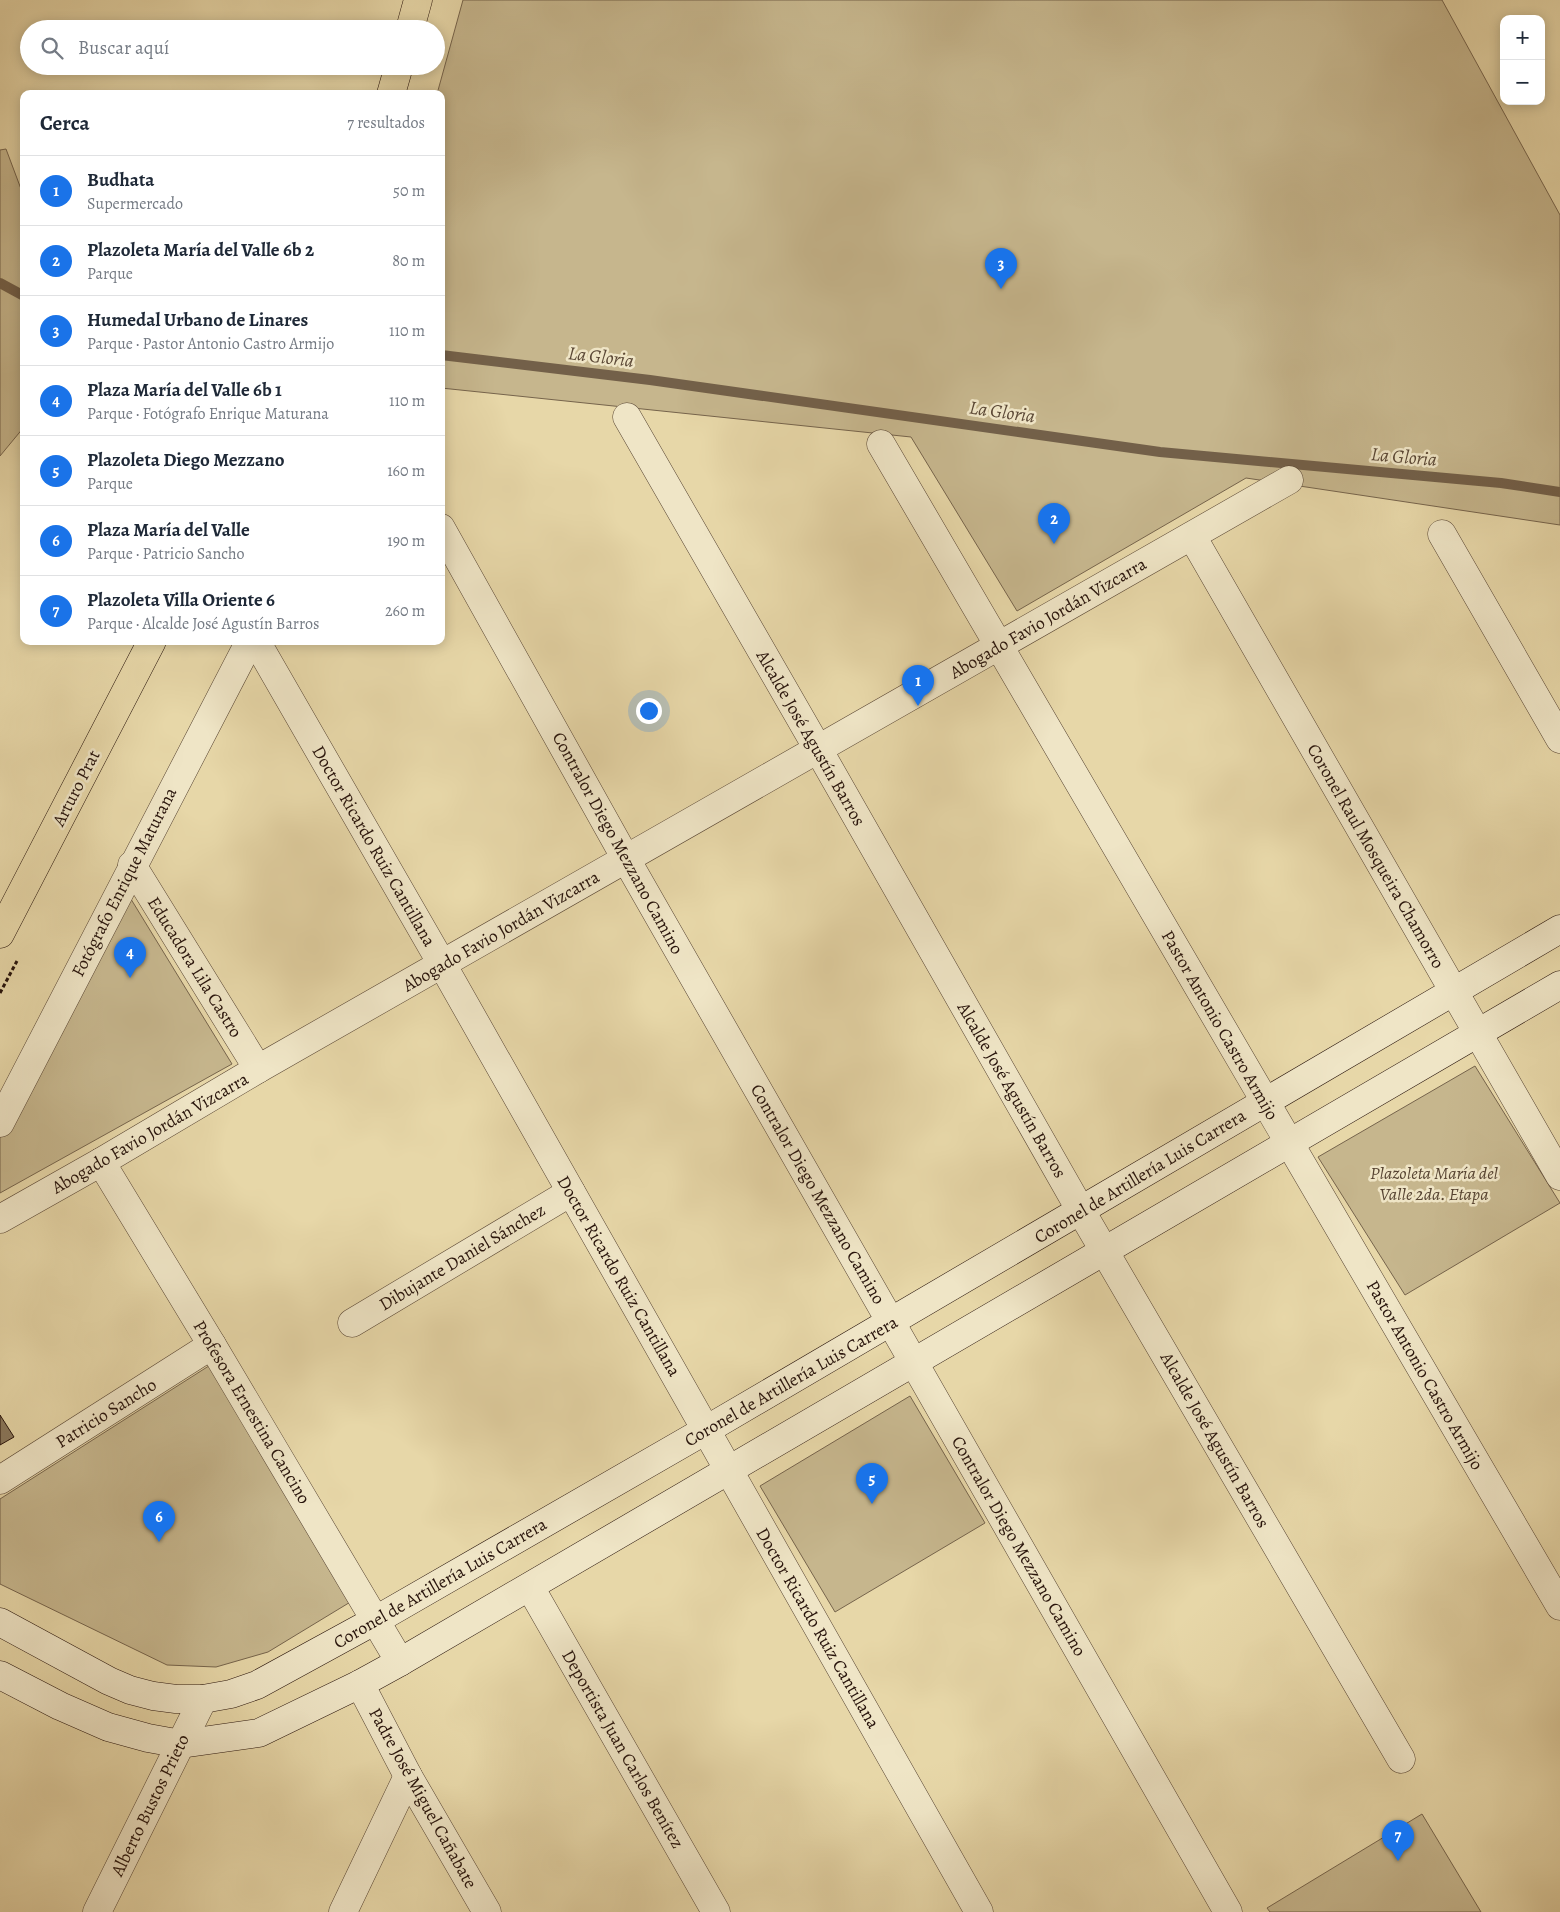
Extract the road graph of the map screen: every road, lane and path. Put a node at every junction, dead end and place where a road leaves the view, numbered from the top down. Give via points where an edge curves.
1 (418, 0) edge
2 (412, 20) edge
3 (396, 75) edge
4 (392, 90) edge
5 (627, 418) dead end
6 (880, 444) dead end
7 (1289, 480) dead end
8 (1442, 534) dead end
9 (445, 535) edge
10 (1192, 536) junction
11 (150, 645) edge
12 (248, 645) edge
13 (258, 645) edge
14 (999, 646) junction
15 (1560, 739) edge
16 (818, 749) junction
17 (626, 859) junction
18 (132, 865) junction
19 (1560, 929) edge
20 (0, 934) edge
21 (442, 964) junction
22 (1560, 985) edge
23 (1454, 992) junction
24 (1478, 1033) junction
25 (258, 1069) junction
26 (1265, 1102) junction
27 (0, 1123) edge
28 (1289, 1143) junction
29 (101, 1162) junction
30 (1560, 1176) edge
31 (571, 1192) junction
32 (1081, 1211) junction
33 (0, 1219) edge
34 (1105, 1251) junction
35 (891, 1322) junction
36 (352, 1323) dead end
37 (212, 1345) junction
38 (914, 1362) junction
39 (706, 1430) junction
40 (729, 1470) junction
41 (0, 1480) edge
42 (530, 1587) junction
43 (1560, 1606) edge
44 (376, 1620) junction
45 (0, 1622) edge
46 (400, 1662) junction
47 (0, 1675) edge
48 (360, 1684) junction
49 (203, 1699) junction
50 (181, 1744) junction
51 (1401, 1759) dead end
52 (408, 1776) junction
53 (97, 1912) edge
54 (343, 1912) edge
55 (487, 1912) edge
56 (716, 1912) edge
57 (979, 1912) edge
58 (1228, 1912) edge

1 - 2 main road
3 - 4 main road
5 - 16 street, Alcalde José Agustín Barros
6 - 14 street, Pastor Antonio Castro Armijo
7 - 10 street, Abogado Favio Jordán Vizcarra
8 - 15 street
9 - 17 street, Contralor Diego Mezzano Camino
10 - 14 street, Abogado Favio Jordán Vizcarra
10 - 23 street, Coronel Raul Mosqueira Chamorro
11 - 20 main road, Arturo Prat
12 - 18 street, Fotógrafo Enrique Maturana
13 - 21 street, Doctor Ricardo Ruiz Cantillana
14 - 16 street, Abogado Favio Jordán Vizcarra
14 - 26 street, Pastor Antonio Castro Armijo
16 - 17 street, Abogado Favio Jordán Vizcarra
16 - 32 street, Alcalde José Agustín Barros
17 - 21 street, Abogado Favio Jordán Vizcarra
17 - 35 street, Contralor Diego Mezzano Camino
18 - 25 street, Educadora Lila Castro
18 - 27 street, Fotógrafo Enrique Maturana
19 - 23 street, Coronel de Artillería Luis Carrera
21 - 25 street, Abogado Favio Jordán Vizcarra
21 - 31 street, Doctor Ricardo Ruiz Cantillana
22 - 24 street
23 - 24 street, Coronel Raul Mosqueira Chamorro
23 - 26 street, Coronel de Artillería Luis Carrera
24 - 28 street
24 - 30 street, Coronel Raul Mosqueira Chamorro
25 - 29 street, Abogado Favio Jordán Vizcarra
26 - 28 street, Pastor Antonio Castro Armijo
26 - 32 street, Coronel de Artillería Luis Carrera
28 - 34 street
28 - 43 street, Pastor Antonio Castro Armijo
29 - 33 street, Abogado Favio Jordán Vizcarra
29 - 37 street, Profesora Ernestina Cancino
31 - 36 street, Dibujante Daniel Sánchez
31 - 39 street, Doctor Ricardo Ruiz Cantillana
32 - 34 street, Alcalde José Agustín Barros
32 - 35 street, Coronel de Artillería Luis Carrera
34 - 38 street
34 - 51 street, Alcalde José Agustín Barros
35 - 38 street, Contralor Diego Mezzano Camino
35 - 39 street, Coronel de Artillería Luis Carrera
37 - 41 street, Patricio Sancho
37 - 44 street, Profesora Ernestina Cancino
38 - 40 street
38 - 58 street, Contralor Diego Mezzano Camino
39 - 40 street, Doctor Ricardo Ruiz Cantillana
39 - 44 street, Coronel de Artillería Luis Carrera
40 - 42 street
40 - 57 street, Doctor Ricardo Ruiz Cantillana
42 - 46 street
42 - 56 street, Deportista Juan Carlos Benítez
44 - 46 street, Profesora Ernestina Cancino
44 - 49 street, Coronel de Artillería Luis Carrera via 257,1686
45 - 49 street, Coronel de Artillería Luis Carrera via 130,1690 176,1699
46 - 48 street
47 - 50 street via 108,1727
48 - 50 street via 259,1733
48 - 52 street, Padre José Miguel Cañabate
49 - 50 street, Alberto Bustos Prieto
50 - 53 street, Alberto Bustos Prieto
52 - 54 street
52 - 55 street, Padre José Miguel Cañabate

